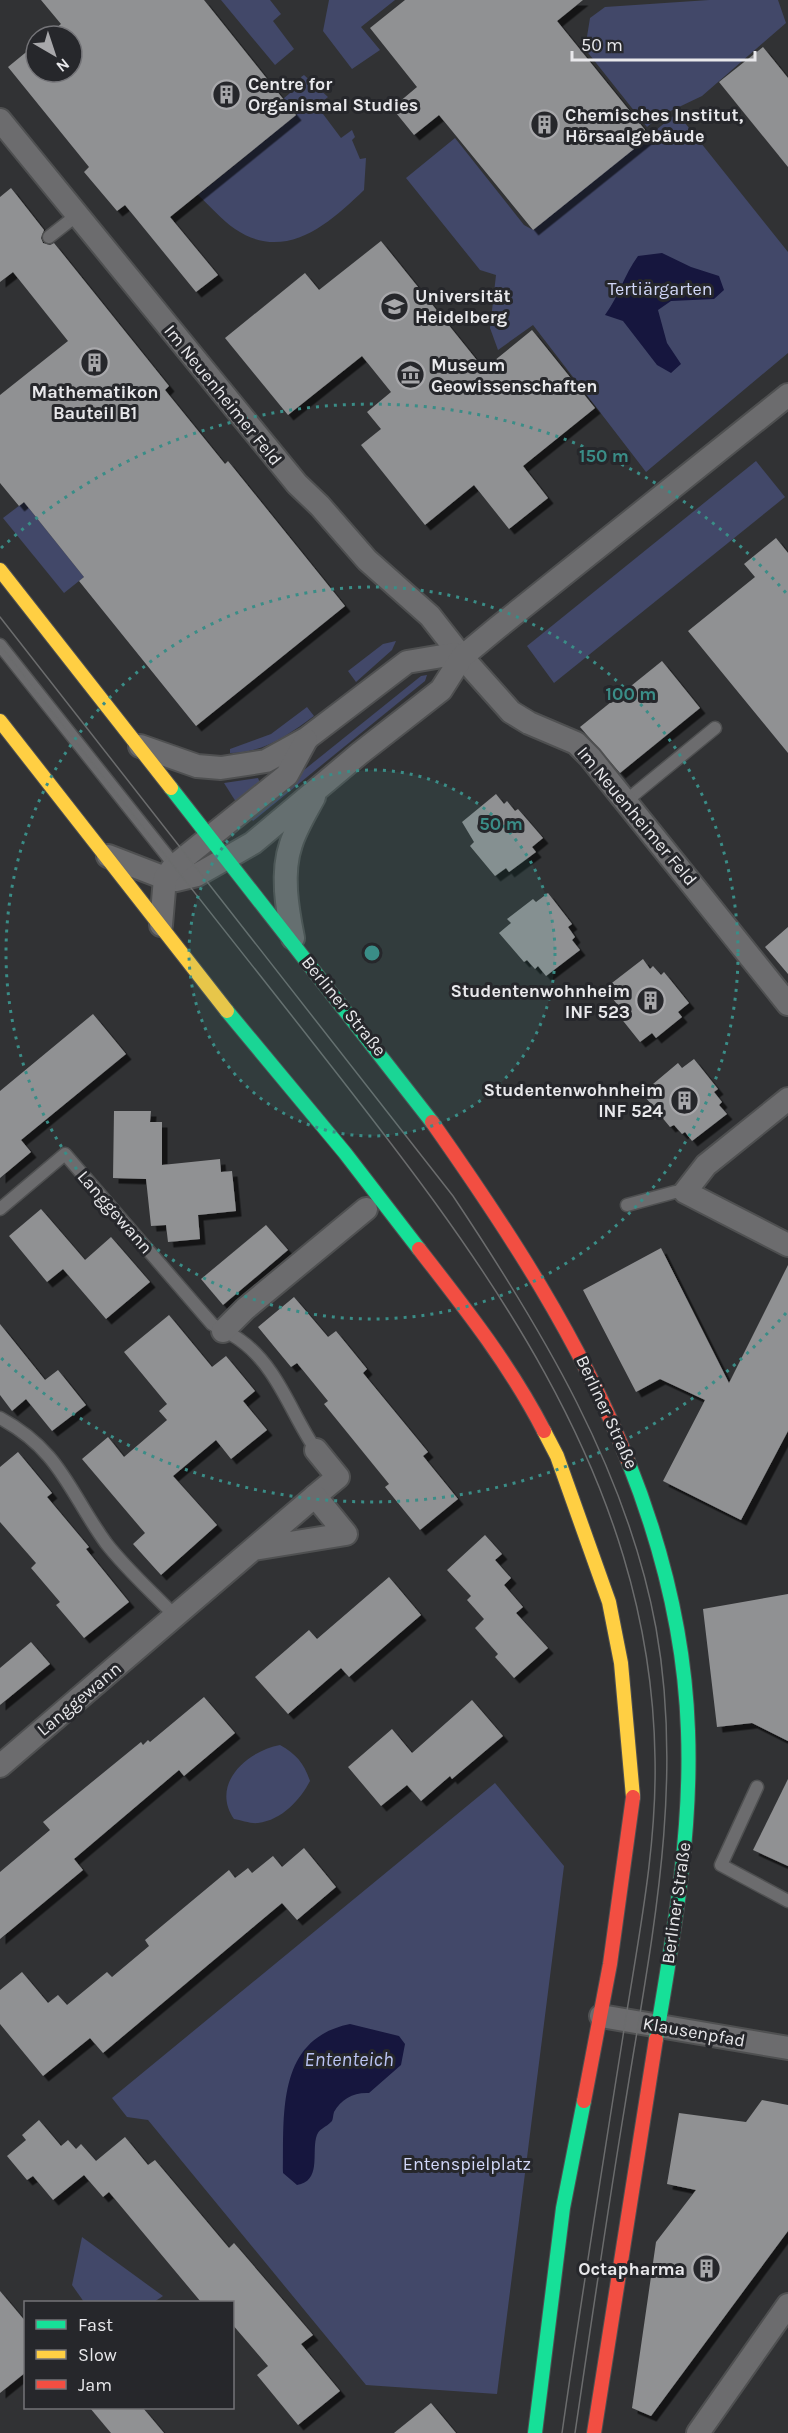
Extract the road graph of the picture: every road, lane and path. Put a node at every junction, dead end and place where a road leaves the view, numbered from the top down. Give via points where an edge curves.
1 (0, 120) edge
2 (77, 215) junction
3 (49, 237) dead end
4 (788, 394) edge
5 (0, 570) edge
6 (0, 645) edge
7 (462, 657) junction
8 (0, 721) edge
9 (715, 728) dead end
10 (306, 739) junction
11 (138, 746) junction
12 (317, 789) junction
13 (626, 801) junction
14 (209, 838) junction
15 (108, 856) junction
16 (226, 860) junction
17 (169, 872) junction
18 (161, 925) junction
19 (295, 945) junction
20 (788, 1004) edge
21 (788, 1099) edge
22 (685, 1192) junction
23 (627, 1205) dead end
24 (0, 1209) edge
25 (366, 1209) dead end
26 (788, 1245) edge
27 (223, 1331) junction
28 (0, 1418) edge
29 (316, 1450) joint
30 (315, 1496) junction
31 (254, 1549) junction
32 (176, 1617) junction
33 (3, 1758) edge
34 (757, 1786) dead end
35 (788, 1901) edge
36 (601, 2016) junction
37 (658, 2026) junction
38 (788, 2048) edge
39 (788, 2305) edge
40 (535, 2433) edge
41 (594, 2433) edge
42 (698, 2433) edge

1 - 2 street, Im Neuenheimer Feld
2 - 3 lane
2 - 7 street, Im Neuenheimer Feld via 266,449 367,560 430,616
4 - 7 street
5 - 11 main road, Berliner Straße
6 - 17 lane
7 - 10 street via 454,654 407,662
7 - 12 street via 441,690
7 - 13 street, Im Neuenheimer Feld via 511,712 576,743
8 - 15 main road
9 - 13 lane
10 - 11 street via 266,760 220,768 178,762
10 - 14 street via 287,775
11 - 14 main road, Berliner Straße
12 - 16 street via 253,843
12 - 19 street via 291,844 286,868 287,912
13 - 20 street, Im Neuenheimer Feld
14 - 16 main road, Berliner Straße
14 - 17 street
15 - 17 street
15 - 18 main road
16 - 17 street via 197,875 176,880
16 - 19 main road, Berliner Straße
17 - 18 street
18 - 36 main road via 345,1153 484,1334 525,1392 557,1456 609,1602 629,1732 633,1797
19 - 37 main road, Berliner Straße via 428,1114 507,1225 582,1356 619,1430 649,1509 680,1651 688,1727 688,1814
21 - 22 street via 706,1165
22 - 23 lane
22 - 26 street
24 - 27 lane, Langgewann via 65,1154 212,1324
25 - 27 street
27 - 29 lane, Langgewann via 240,1339 271,1372
28 - 32 lane via 34,1438 78,1495 106,1543
29 - 30 street, Langgewann via 338,1476
30 - 31 street, Langgewann
30 - 31 street via 346,1534
31 - 32 street, Langgewann
32 - 33 street, Langgewann
34 - 35 lane via 722,1865
36 - 37 street, Klausenpfad
36 - 40 main road via 563,2208
37 - 38 street, Klausenpfad
37 - 41 main road, Berliner Straße
39 - 42 street

